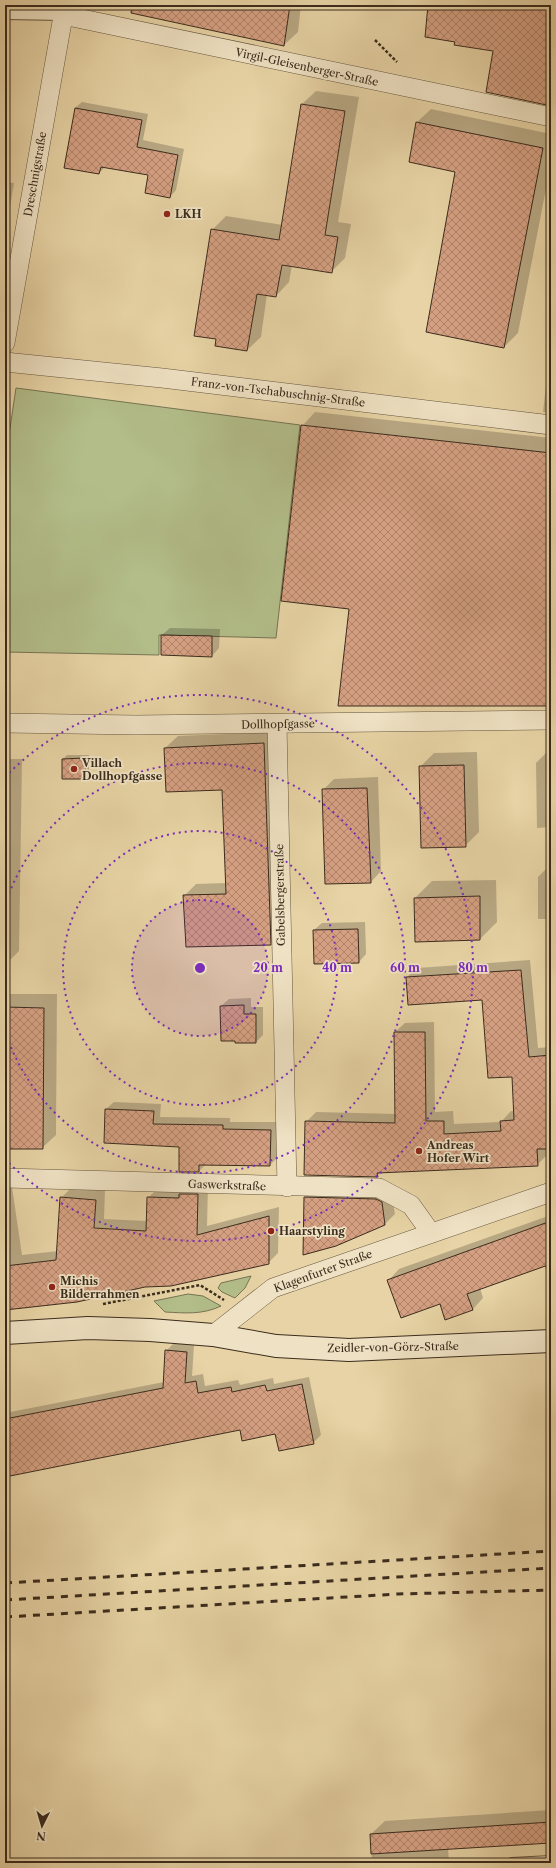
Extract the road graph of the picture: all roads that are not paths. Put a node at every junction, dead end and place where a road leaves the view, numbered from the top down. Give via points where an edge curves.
1 (64, 10) edge
2 (5, 14) edge
3 (551, 117) edge
4 (5, 343) edge
5 (5, 362) edge
6 (551, 425) edge
7 (551, 720) edge
8 (5, 723) edge
9 (277, 724) junction
10 (5, 1178) edge
11 (287, 1187) junction
12 (551, 1192) edge
13 (431, 1233) junction
14 (5, 1333) edge
15 (213, 1335) junction
16 (551, 1341) edge
17 (551, 1861) edge
18 (512, 1863) edge

1 - 2 lane
1 - 3 street, Virgil-Gleisenberger-Straße
1 - 4 street, Dreschnigstraße
5 - 6 street, Franz-von-Tschabuschnig-Straße via 162,378
7 - 9 street, Dollhopfgasse
8 - 9 street, Dollhopfgasse
9 - 11 street, Gabelsbergerstraße
10 - 11 street, Gaswerkstraße
11 - 13 street, Gaswerkstraße via 379,1188 411,1205
12 - 13 street, Klagenfurter Straße
13 - 15 street, Klagenfurter Straße via 274,1288
14 - 15 street via 88,1328
15 - 16 street, Zeidler-von-Görz-Straße via 276,1346 349,1350
17 - 18 lane

